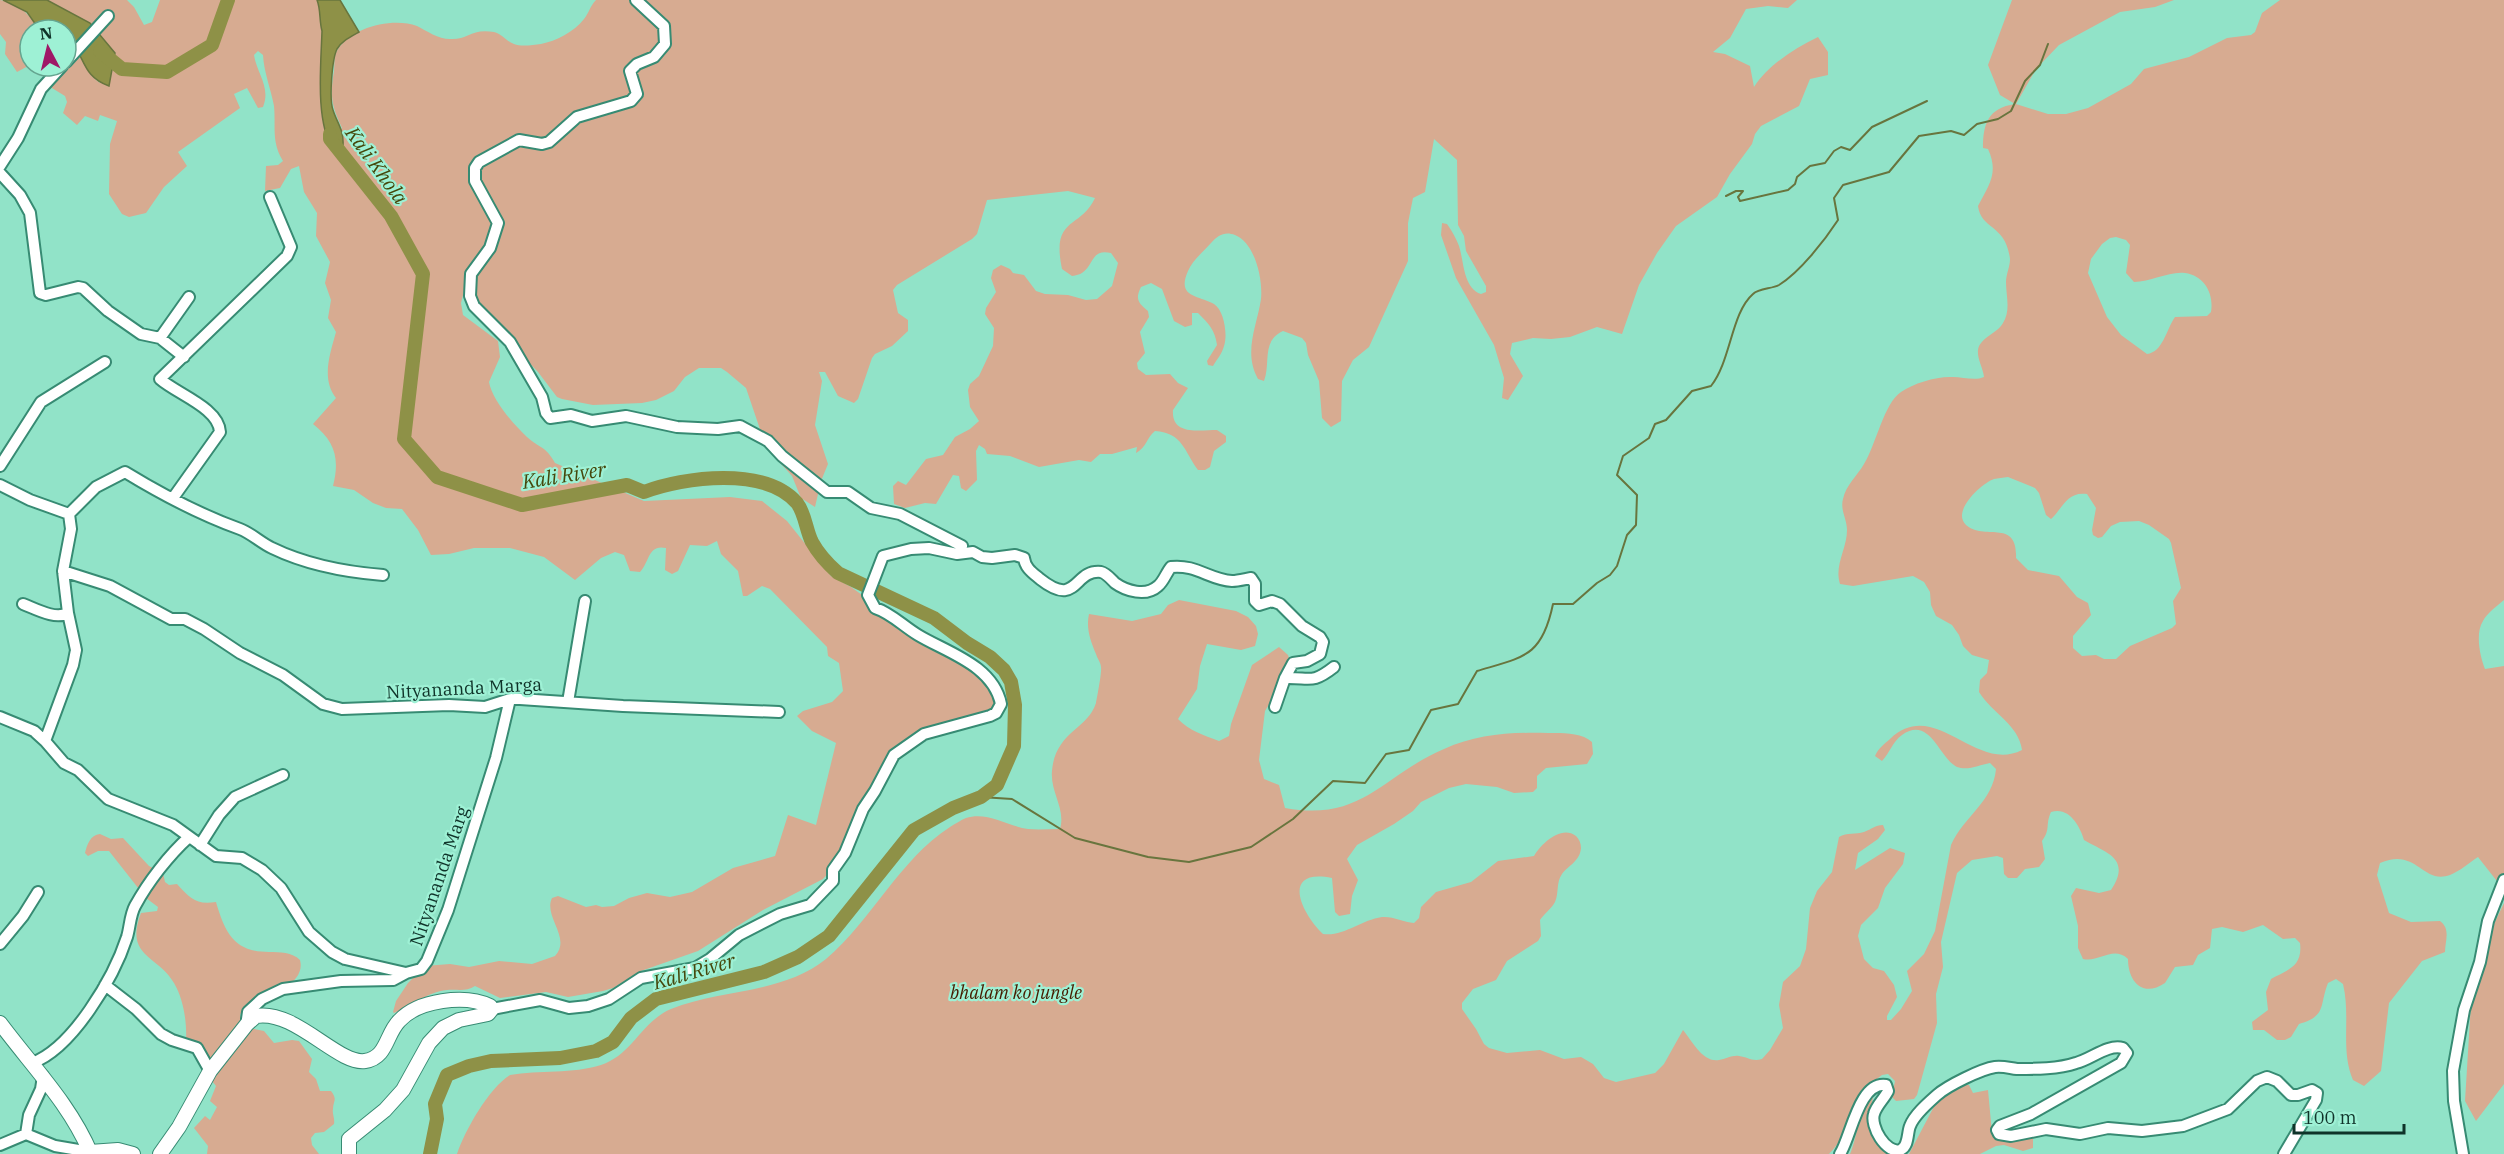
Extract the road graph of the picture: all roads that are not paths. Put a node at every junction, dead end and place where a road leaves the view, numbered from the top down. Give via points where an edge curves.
1 (636, 0) edge
2 (108, 16) dead end
3 (78, 49) edge
4 (51, 78) edge
5 (0, 166) edge
6 (0, 173) edge
7 (270, 197) dead end
8 (189, 297) dead end
9 (160, 338) junction
10 (184, 357) junction
11 (105, 362) dead end
12 (0, 466) edge
13 (0, 485) edge
14 (172, 498) junction
15 (69, 514) junction
16 (960, 552) junction
17 (63, 570) junction
18 (383, 575) dead end
19 (585, 601) dead end
20 (23, 604) dead end
21 (68, 613) junction
22 (1334, 667) dead end
23 (1285, 678) junction
24 (510, 699) junction
25 (567, 702) junction
26 (1275, 707) dead end
27 (779, 712) dead end
28 (0, 717) edge
29 (45, 741) junction
30 (283, 775) dead end
31 (189, 837) junction
32 (200, 845) junction
33 (2504, 880) edge
34 (38, 892) dead end
35 (0, 944) edge
36 (406, 973) junction
37 (105, 985) junction
38 (492, 1009) junction
39 (250, 1020) junction
40 (0, 1023) edge
41 (32, 1063) junction
42 (210, 1071) junction
43 (43, 1076) junction
44 (26, 1134) junction
45 (0, 1145) edge
46 (91, 1153) edge
47 (133, 1154) edge
48 (160, 1154) edge
49 (349, 1154) edge
50 (1840, 1154) edge
51 (2284, 1154) edge
52 (2463, 1154) edge

1 - 16 street via 664,26 665,45 654,57 630,71 637,94 631,101 577,117 549,142 519,140 475,168 475,181 498,223 490,248 471,274 470,296 474,306 510,342 550,417 571,415 592,421 626,416 677,428 740,426 768,441 827,492 848,492 871,508 918,522 962,546
2 - 3 street
4 - 5 street via 41,89
6 - 9 street via 30,213 40,293 83,288 141,334
7 - 10 street via 290,253
8 - 9 street
9 - 10 street
10 - 14 street via 160,379 216,418 220,432
11 - 12 street via 41,402
13 - 15 street
14 - 15 street via 125,472 96,487
14 - 18 street via 289,556 345,571
15 - 17 street via 71,528
16 - 23 street via 992,558 1019,556 1034,574 1058,590 1068,590 1082,579 1102,572 1128,590 1150,590 1157,587 1171,567 1179,566 1218,579 1251,578 1255,602 1280,604 1323,642 1320,654 1293,663
16 - 38 street via 929,548 883,556 869,598 875,608 955,653 980,673 997,691 1000,704 996,713 986,718 924,734 894,755 856,822 842,861 833,870 833,881 810,905 780,914 739,935 695,968 641,978 599,1003 569,1008 530,1000
17 - 21 street
17 - 24 street, Nityananda Marga via 110,586 171,619 185,619 204,628 323,704 342,709 485,707
19 - 25 street
20 - 21 street via 53,614
21 - 29 street via 76,650
22 - 23 street via 1313,680
23 - 26 street
24 - 25 street, Nityananda Marga
24 - 36 street, Nityananda Marg via 490,778 448,910 427,961 421,969
25 - 27 street, Nityananda Marga
28 - 29 street via 34,731
29 - 31 street via 64,763 78,770 108,799 166,822
30 - 32 street via 235,797
31 - 32 street
31 - 37 street via 135,905 127,936
32 - 36 street via 216,856 242,858 262,870 281,888 309,932 332,952 345,959
33 - 52 street via 2488,921 2464,1010 2453,1071
34 - 35 street
36 - 39 street via 393,980 341,981 283,989 250,1010
37 - 41 street via 72,1032
37 - 42 street via 161,1034 196,1048
38 - 39 main road via 480,1002 458,1001 416,1009 397,1022 380,1053 364,1061 349,1058 276,1017 263,1015
38 - 49 main road via 484,1016 451,1023 434,1036 403,1090 349,1138
39 - 42 main road
40 - 41 main road
41 - 43 main road
42 - 48 main road
43 - 44 street
43 - 46 main road via 76,1121
44 - 45 street
44 - 46 street via 55,1146
46 - 47 main road via 118,1150
50 - 51 street via 1864,1098 1875,1086 1886,1086 1888,1091 1874,1112 1874,1125 1886,1145 1899,1151 1906,1146 1913,1119 1937,1095 1955,1084 1994,1067 2068,1065 2115,1047 2127,1053 2121,1063 2031,1114 2000,1126 1999,1134 2011,1136 2046,1129 2080,1134 2108,1128 2142,1131 2183,1126 2228,1109 2257,1081 2267,1077 2291,1095 2312,1090 2317,1093

